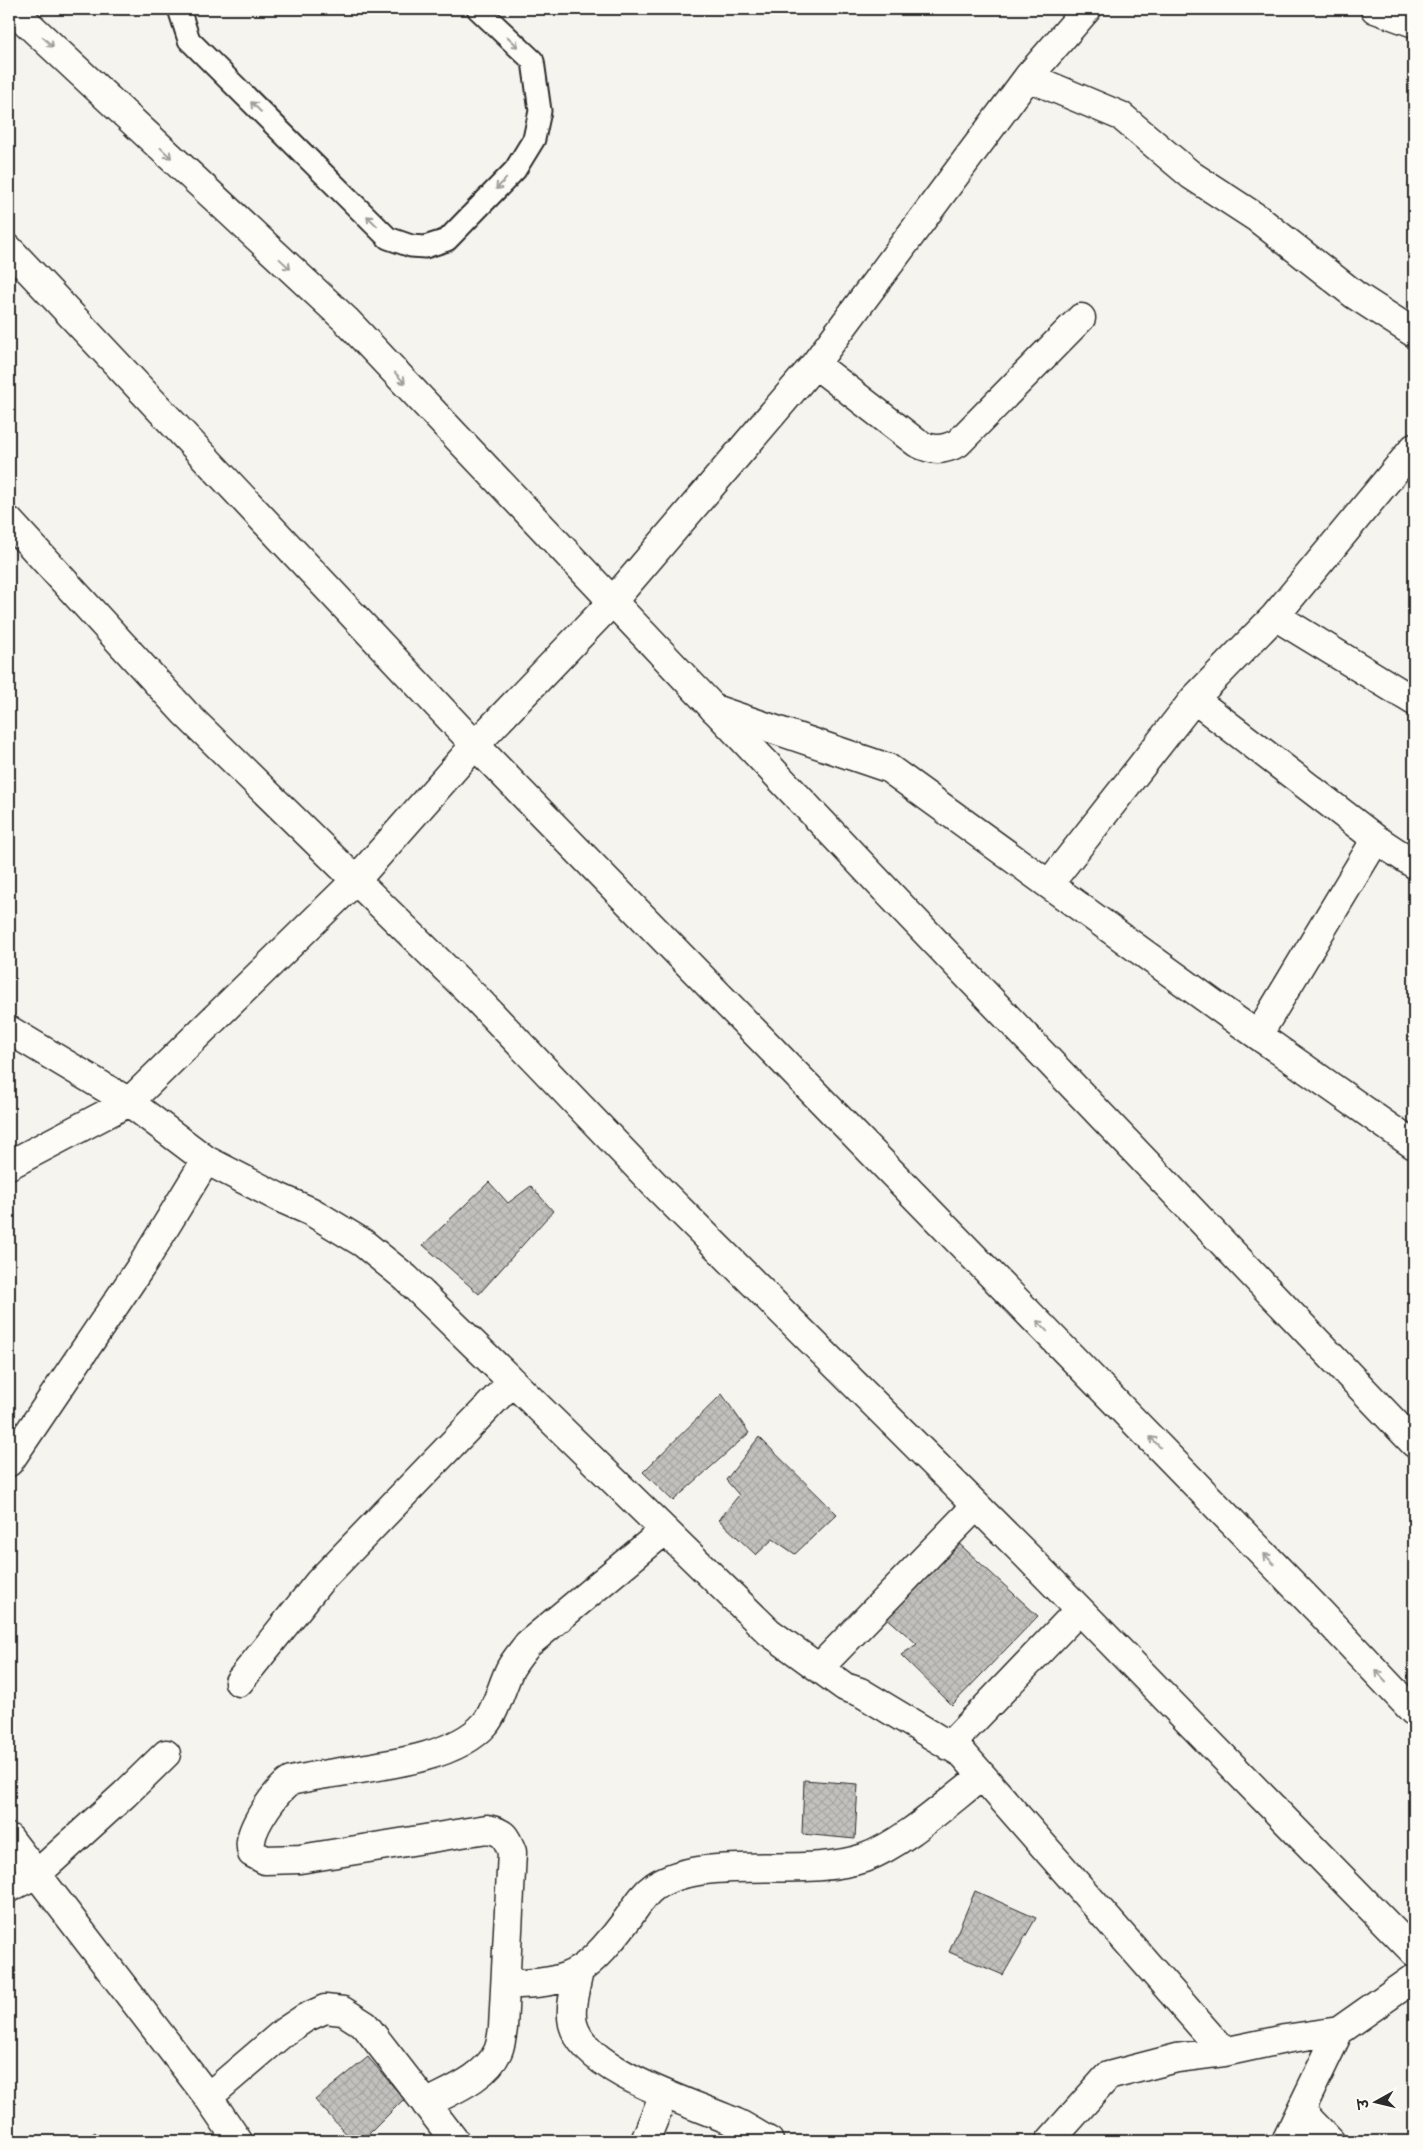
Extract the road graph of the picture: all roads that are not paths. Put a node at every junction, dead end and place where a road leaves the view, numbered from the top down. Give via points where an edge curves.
1 (12, 9) edge
2 (179, 9) edge
3 (478, 9) edge
4 (1087, 9) edge
5 (1375, 9) edge
6 (1414, 23) edge
7 (1028, 77) junction
8 (9, 250) edge
9 (1081, 318) dead end
10 (1414, 334) edge
11 (815, 364) junction
12 (1414, 448) edge
13 (9, 521) edge
14 (612, 602) junction
15 (1274, 616) junction
16 (1194, 699) junction
17 (1414, 701) edge
18 (714, 709) junction
19 (475, 745) junction
20 (1376, 839) junction
21 (1414, 864) edge
22 (356, 880) junction
23 (1049, 884) junction
24 (9, 1030) edge
25 (1258, 1035) junction
26 (129, 1102) junction
27 (1414, 1145) edge
28 (206, 1160) junction
29 (9, 1165) edge
30 (512, 1382) junction
31 (1414, 1443) edge
32 (9, 1460) edge
33 (976, 1506) junction
34 (664, 1531) junction
35 (1079, 1610) junction
36 (819, 1668) junction
37 (239, 1682) dead end
38 (1414, 1712) edge
39 (948, 1746) junction
40 (166, 1754) dead end
41 (982, 1776) junction
42 (9, 1838) edge
43 (37, 1874) junction
44 (9, 1888) edge
45 (1414, 1952) edge
46 (579, 1971) junction
47 (1414, 1978) edge
48 (506, 1986) junction
49 (1339, 2031) junction
50 (1224, 2052) junction
51 (664, 2094) junction
52 (208, 2097) junction
53 (426, 2104) junction
54 (1301, 2111) junction
55 (238, 2141) edge
56 (455, 2141) edge
57 (645, 2141) edge
58 (769, 2141) edge
59 (1050, 2141) edge
60 (1286, 2141) edge
61 (1330, 2141) edge

1 -> 14 street via 346,320
3 -> 2 lane via 533,61 540,111 534,139 515,170 447,240 425,247 388,238 189,40
4 - 7 street
5 - 6 street
7 - 10 street via 1121,116 1191,175 1257,218 1355,295
7 - 11 street
8 - 19 street
9 - 11 street via 958,443 939,451 917,443
11 - 14 street
12 - 15 street
13 - 22 street via 185,713
14 - 18 street
14 - 19 street
15 - 16 street
15 - 17 street
16 - 20 street
16 - 23 street
18 - 23 street via 888,768
18 - 31 street
19 - 22 street
38 -> 19 street
20 - 21 street
20 - 25 street
22 - 26 street
22 - 33 street
23 - 25 street
24 - 26 street
25 - 27 street
26 - 28 street
26 - 29 street
28 - 30 street via 312,1212 363,1243 406,1278
28 - 32 street via 144,1262
30 - 34 street
30 - 37 street via 319,1582
33 - 35 street
33 - 36 street
34 - 36 street via 769,1632
34 - 48 street via 528,1644 511,1667 486,1723 470,1738 448,1749 375,1768 291,1781 277,1792 253,1832 252,1853 265,1860 310,1857 487,1828 500,1831 512,1852
35 - 39 street
35 - 45 street
36 - 39 street
39 - 41 street via 963,1754
40 - 43 street
41 - 46 street via 892,1845 863,1858 798,1868 721,1869 682,1875 655,1886 604,1947
41 - 50 street
42 - 43 street
43 - 44 street
43 - 52 street
46 - 48 street via 546,1982
46 - 51 street via 572,2008 572,2022 578,2038 616,2070
47 - 49 street
48 - 53 street via 503,2028 491,2063 474,2077
49 - 50 street
49 - 54 street
50 - 59 street via 1177,2058 1108,2076
51 - 57 street
51 - 58 street via 740,2125
52 - 53 street via 284,2032 325,2009 342,2011 364,2024
52 - 55 street
53 - 56 street
54 - 60 street
54 - 61 street

